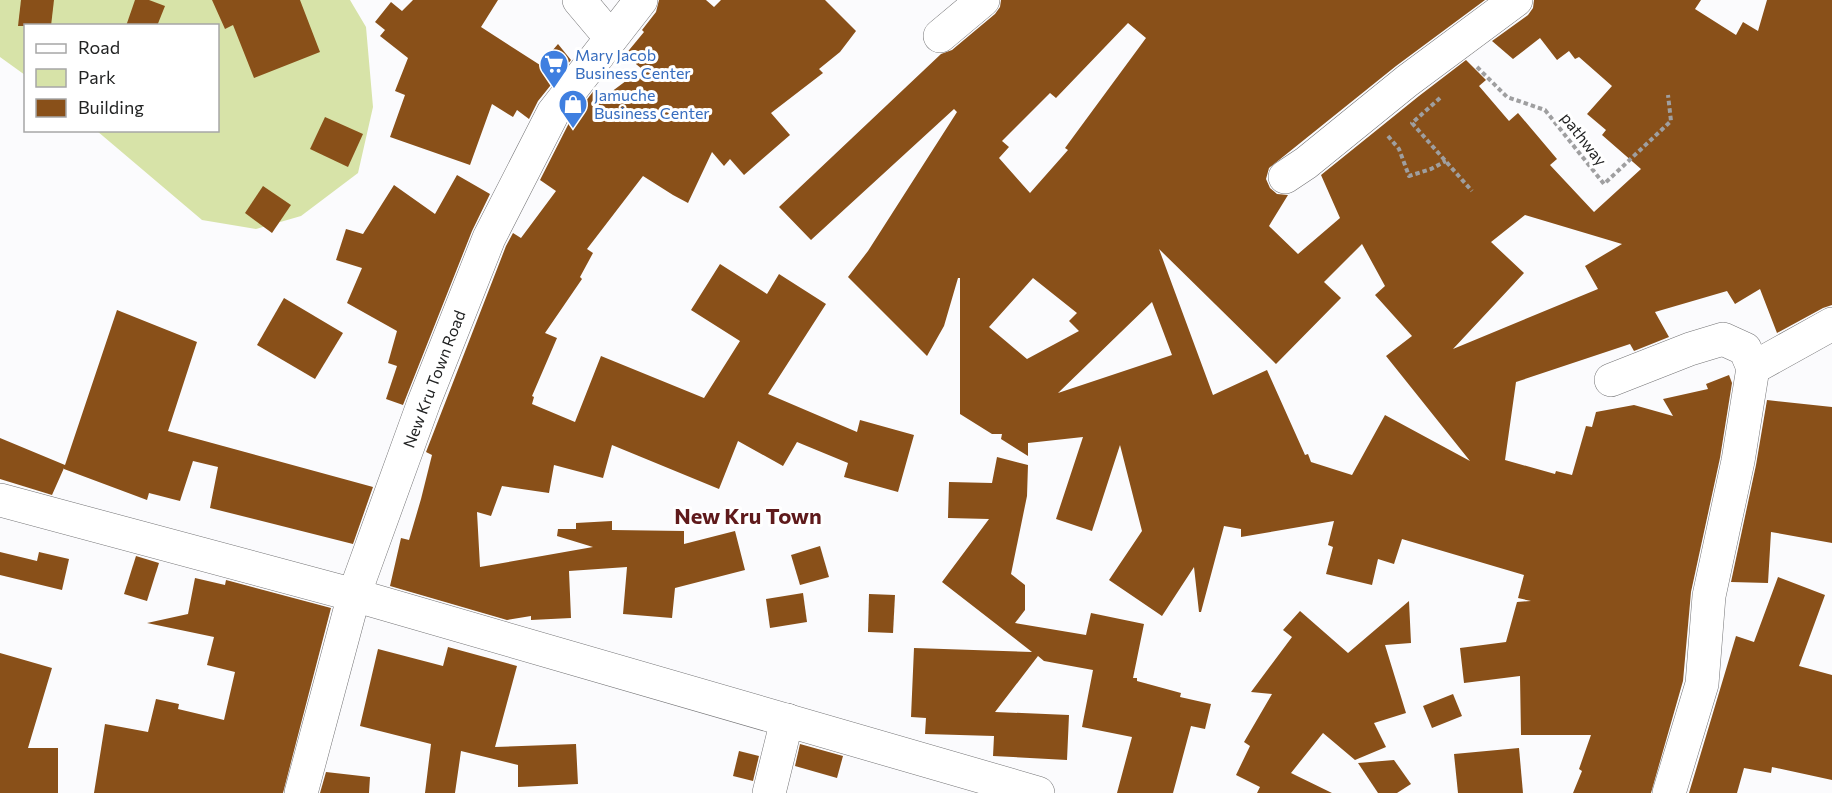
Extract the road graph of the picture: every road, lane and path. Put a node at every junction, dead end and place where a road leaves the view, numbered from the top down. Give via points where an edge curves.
1 (579, 0) edge
2 (641, 0) edge
3 (983, 0) edge
4 (1516, 0) edge
5 (940, 36) dead end
6 (612, 38) junction
7 (1467, 62) junction
8 (1444, 95) dead end
9 (1668, 95) dead end
10 (1366, 114) junction
11 (1446, 161) junction
12 (1285, 177) dead end
13 (1472, 191) dead end
14 (1832, 324) edge
15 (1753, 368) junction
16 (1611, 380) dead end
17 (0, 500) edge
18 (354, 595) junction
19 (787, 720) junction
20 (300, 793) edge
21 (769, 793) edge
22 (1038, 793) edge
23 (1669, 793) edge

1 - 6 street
2 - 6 street, New Kru Town Road
3 - 5 street
4 - 7 street
6 - 18 street, New Kru Town Road via 553,113 489,238
7 - 9 path, pathway via 1507,97 1545,110 1604,184 1671,121
7 - 10 street
8 - 11 path via 1412,123
10 - 11 path via 1399,149 1410,176
10 - 12 street
11 - 13 path
14 - 15 street
15 - 16 street via 1745,349 1723,339
15 - 23 street via 1709,596 1702,684
17 - 18 street
18 - 19 street
18 - 20 street, New Kru Town Road
19 - 21 street
19 - 22 street

